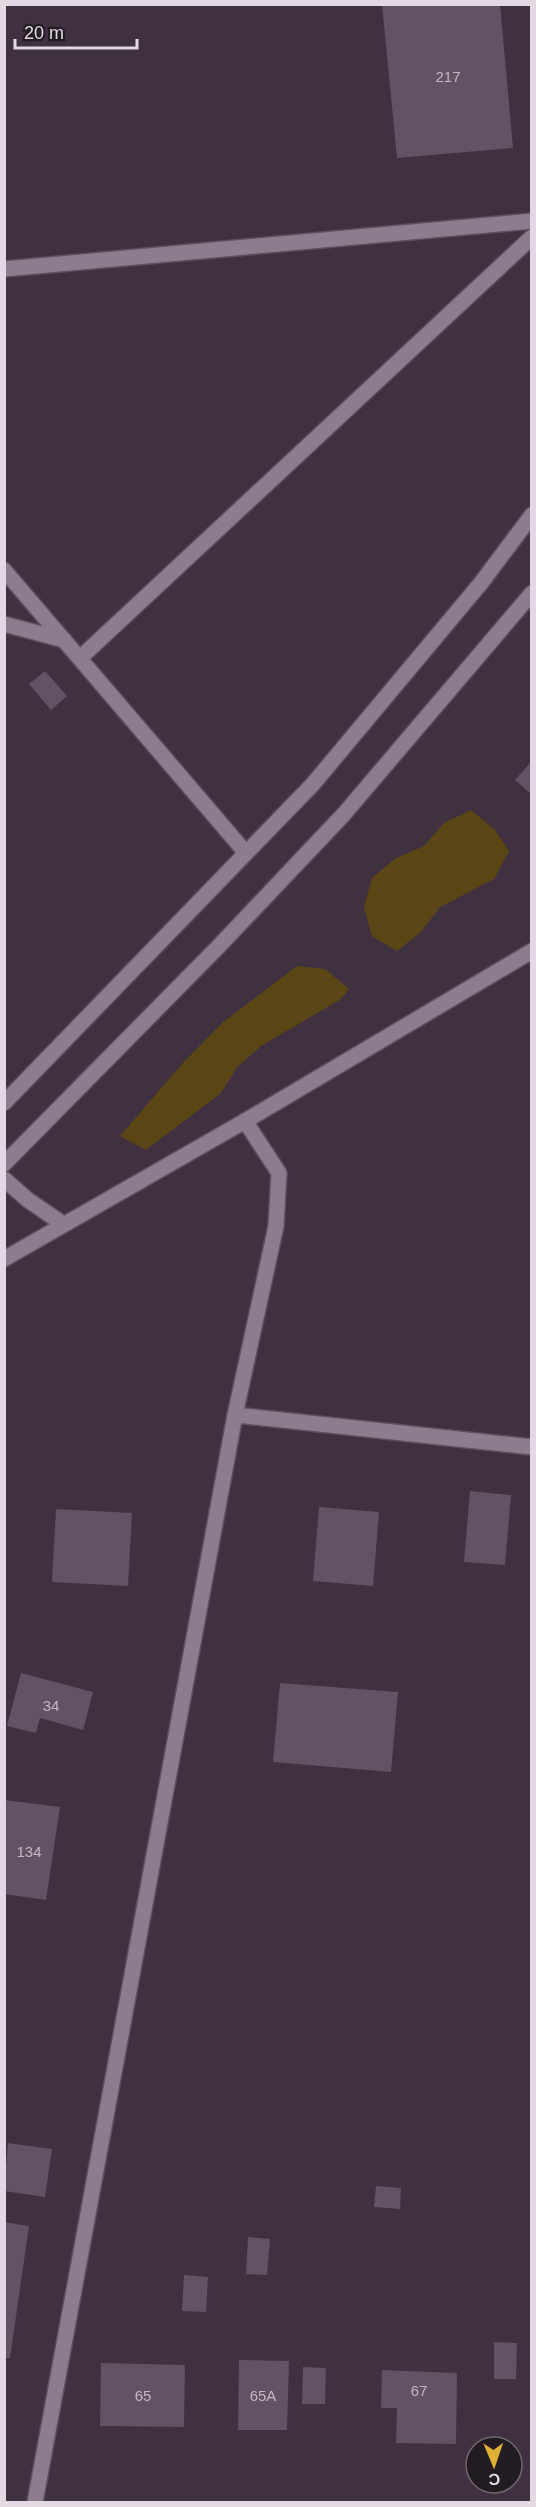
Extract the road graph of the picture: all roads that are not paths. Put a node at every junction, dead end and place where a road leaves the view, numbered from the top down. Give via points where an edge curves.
1 (531, 221) edge
2 (531, 237) edge
3 (4, 269) edge
4 (531, 515) edge
5 (4, 570) edge
6 (530, 597) edge
7 (4, 624) edge
8 (64, 640) junction
9 (80, 658) junction
10 (246, 853) junction
11 (531, 951) edge
12 (4, 1103) edge
13 (244, 1121) junction
14 (4, 1164) edge
15 (4, 1179) edge
16 (63, 1224) junction
17 (4, 1259) edge
18 (235, 1415) junction
19 (531, 1448) edge
20 (35, 2502) edge

1 - 3 street
2 - 9 street
4 - 10 street via 481,583 320,776
5 - 8 street
6 - 14 street via 344,814
7 - 8 street
8 - 9 street
9 - 10 street
10 - 12 street
11 - 13 street
13 - 16 street
13 - 18 street via 279,1173 276,1226
15 - 16 street
16 - 17 street
18 - 19 street
18 - 20 street

